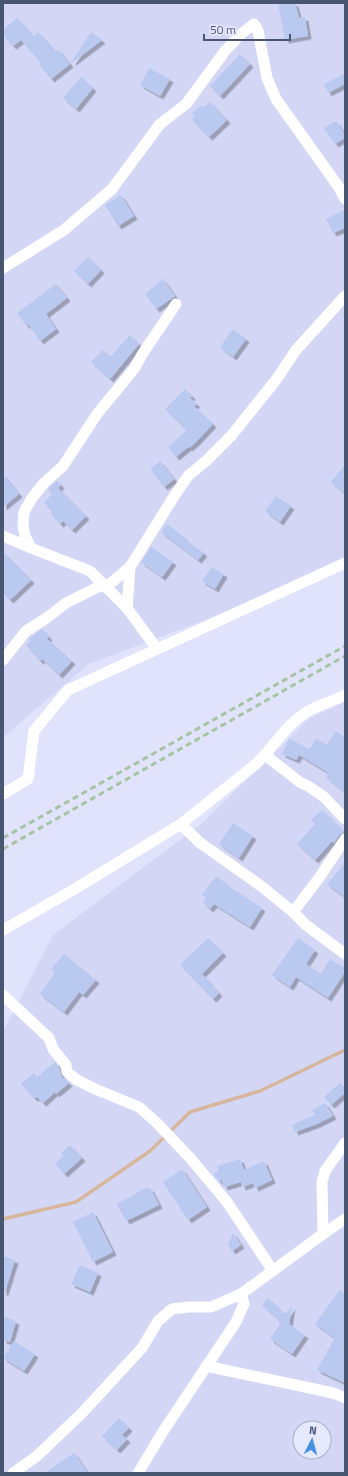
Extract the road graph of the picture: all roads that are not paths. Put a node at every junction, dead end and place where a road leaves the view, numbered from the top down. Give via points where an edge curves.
1 (345, 199) edge
2 (3, 268) edge
3 (345, 296) edge
4 (176, 304) dead end
5 (3, 536) edge
6 (32, 548) junction
7 (345, 563) edge
8 (130, 568) junction
9 (105, 585) junction
10 (127, 608) junction
11 (157, 649) junction
12 (3, 660) edge
13 (345, 695) edge
14 (265, 755) junction
15 (3, 794) edge
16 (345, 819) edge
17 (181, 824) junction
18 (345, 839) edge
19 (293, 912) junction
20 (3, 930) edge
21 (345, 954) edge
22 (3, 995) edge
23 (345, 1143) edge
24 (345, 1219) edge
25 (323, 1234) junction
26 (273, 1271) junction
27 (241, 1294) junction
28 (206, 1366) junction
29 (345, 1398) edge
30 (13, 1473) edge
31 (138, 1473) edge

1 - 2 street via 276,98 267,78 258,32 254,24 226,51 186,104 160,124 112,189 64,230
3 - 8 street via 296,350 232,436 188,476
4 - 6 street via 134,369 97,414 63,466 44,482 32,498 24,512 23,527
5 - 6 street
6 - 9 street via 90,571
7 - 11 street
8 - 9 street
8 - 10 street
9 - 10 street
9 - 12 street via 66,603 26,631
10 - 11 street
11 - 15 street via 68,690 34,731 28,779
13 - 14 street via 306,712 284,730
14 - 16 street via 324,797
14 - 17 street
17 - 19 street via 199,842
17 - 20 street
18 - 19 street
19 - 21 street
22 - 26 street via 50,1038 53,1049 66,1065 67,1072 94,1089 139,1107 158,1124 227,1202
23 - 25 street via 325,1171 322,1182
24 - 25 street
25 - 26 street
26 - 27 street
27 - 28 street via 244,1304 236,1322
27 - 30 street via 211,1307 190,1306 172,1309 158,1321 142,1348 82,1413 37,1456
28 - 29 street via 333,1393
28 - 31 street

